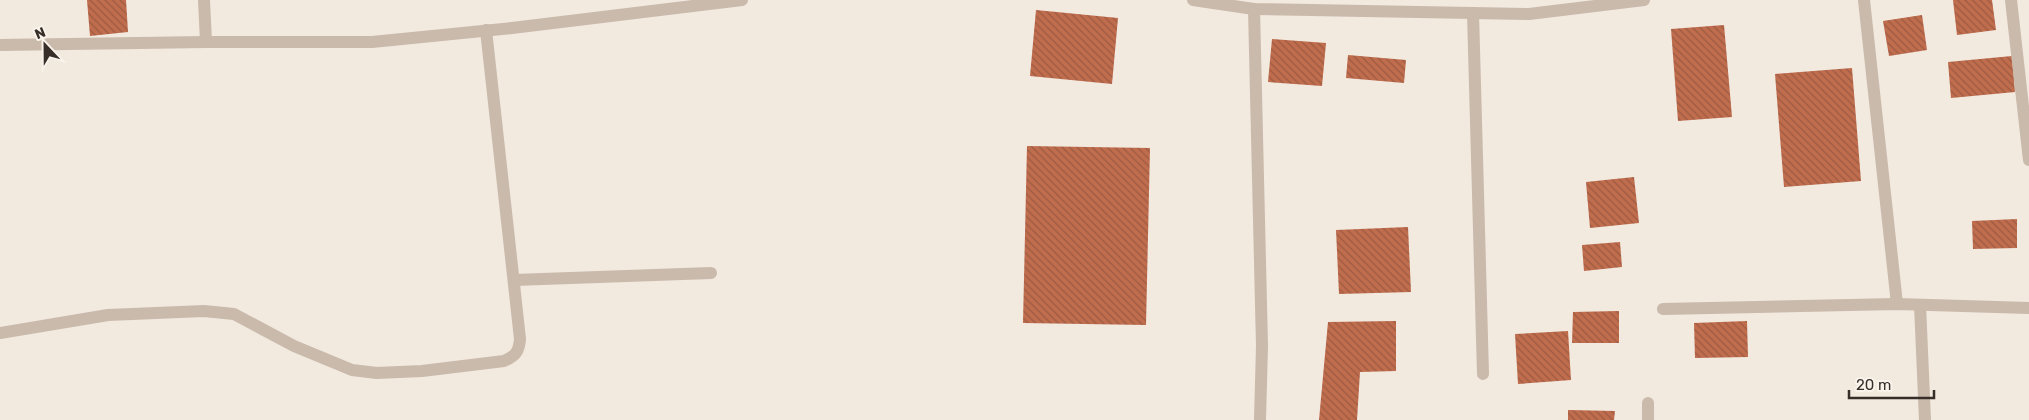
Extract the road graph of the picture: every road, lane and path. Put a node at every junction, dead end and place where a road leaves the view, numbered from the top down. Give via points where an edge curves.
1 (204, 0) edge
2 (742, 0) edge
3 (1193, 0) edge
4 (1644, 0) edge
5 (1864, 0) edge
6 (2011, 0) edge
7 (1374, 6) edge
8 (1254, 9) junction
9 (1473, 13) junction
10 (486, 30) junction
11 (206, 42) junction
12 (0, 45) edge
13 (2029, 160) edge
14 (711, 273) dead end
15 (514, 280) junction
16 (1897, 304) junction
17 (1920, 305) junction
18 (2029, 308) edge
19 (1663, 309) dead end
20 (0, 333) edge
21 (1483, 374) dead end
22 (1648, 404) dead end
23 (1260, 420) edge
24 (1648, 420) edge
25 (1925, 420) edge

1 - 11 street
2 - 10 street
3 - 8 street
4 - 9 street via 1529,14
5 - 16 street
6 - 13 street
7 - 8 street
7 - 9 street
8 - 23 street via 1262,346
9 - 21 street
10 - 11 street via 372,42
10 - 15 street
11 - 12 street
14 - 15 street
15 - 20 street via 520,339 518,351 512,358 422,371 377,373 352,370 294,346 234,314 204,311 108,314
16 - 17 street
16 - 19 street
17 - 18 street
17 - 25 street
22 - 24 street

